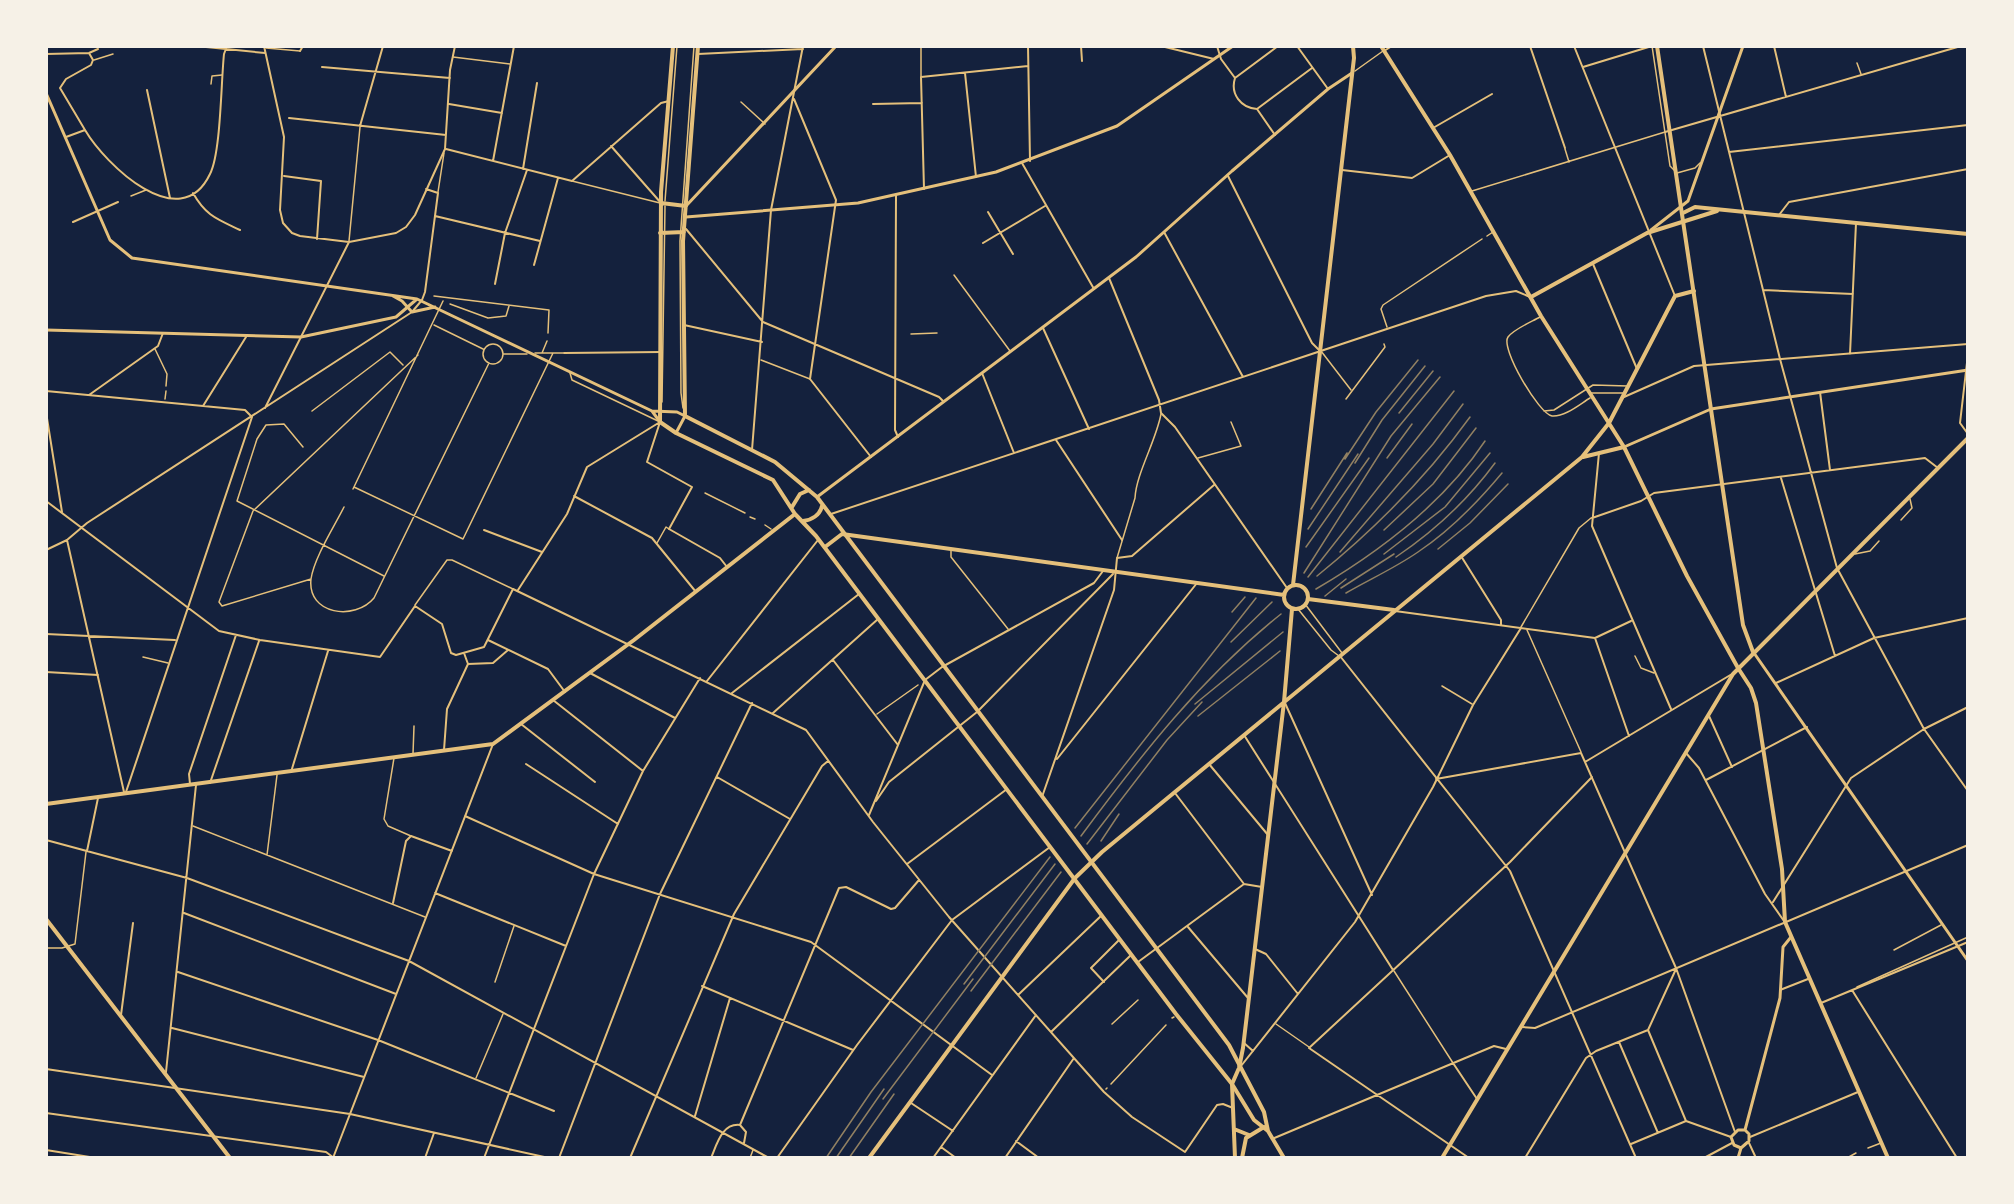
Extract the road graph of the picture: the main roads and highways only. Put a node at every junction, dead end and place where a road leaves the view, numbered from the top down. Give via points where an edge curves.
1 (675, 46) edge
2 (696, 46) edge
3 (1353, 46) edge
4 (1657, 46) edge
5 (1382, 49) edge
6 (663, 203) junction
7 (684, 205) junction
8 (1718, 211) junction
9 (1683, 213) junction
10 (1684, 223) junction
11 (684, 231) junction
12 (662, 233) junction
13 (1967, 233) edge
14 (1694, 291) junction
15 (1531, 297) junction
16 (1609, 423) junction
17 (1968, 438) edge
18 (1624, 447) junction
19 (1582, 457) junction
20 (809, 490) junction
21 (822, 505) junction
22 (792, 507) junction
23 (795, 514) junction
24 (803, 520) junction
25 (842, 534) junction
26 (825, 547) junction
27 (1293, 585) junction
28 (1284, 595) junction
29 (1306, 602) junction
30 (1295, 609) junction
31 (1395, 610) junction
32 (1753, 652) junction
33 (1738, 668) junction
34 (1284, 702) junction
35 (46, 804) edge
36 (1091, 862) junction
37 (1075, 878) junction
38 (46, 919) edge
39 (1239, 1068) junction
40 (1232, 1084) junction
41 (1265, 1126) junction
42 (1233, 1129) junction
43 (1249, 1135) junction
44 (230, 1158) edge
45 (869, 1158) edge
46 (1235, 1158) edge
47 (1242, 1158) edge
48 (1284, 1158) edge
49 (1442, 1158) edge
50 (1888, 1158) edge

1 - 6 main road
2 - 7 main road
3 - 27 main road
4 - 9 main road via 1667,131
5 - 15 main road via 1450,155
6 - 7 main road
6 - 12 main road
7 - 11 main road
8 - 9 main road via 1695,207
8 - 10 main road
8 - 13 main road
9 - 10 main road
10 - 14 main road
10 - 15 main road via 1647,233
11 - 12 main road
11 - 20 main road via 685,416 752,450 795,476
12 - 22 main road via 660,422 773,480
14 - 16 main road via 1675,296
14 - 32 main road via 1743,625
15 - 16 main road
16 - 18 main road
16 - 19 main road
17 - 32 main road
18 - 19 main road
18 - 33 main road
19 - 31 main road
20 - 21 main road
20 - 22 main road via 800,494
21 - 24 main road via 818,514
21 - 25 main road
22 - 23 main road
23 - 24 main road
23 - 35 main road via 493,744
24 - 26 main road
25 - 26 main road
25 - 28 main road
25 - 36 main road
26 - 37 main road
27 - 28 main road
27 - 29 main road via 1304,589
28 - 30 main road via 1285,604
29 - 30 main road
29 - 31 main road
30 - 34 main road
31 - 34 main road
32 - 33 main road
33 - 49 main road
33 - 50 main road via 1753,691 1785,922
34 - 36 main road
34 - 39 main road
36 - 37 main road
36 - 39 main road via 1229,1045
37 - 40 main road
37 - 45 main road
38 - 44 main road
39 - 40 main road
39 - 41 main road via 1264,1112
40 - 41 main road via 1254,1120
40 - 42 main road
41 - 43 main road
41 - 48 main road
42 - 43 main road
42 - 46 main road
43 - 47 main road

